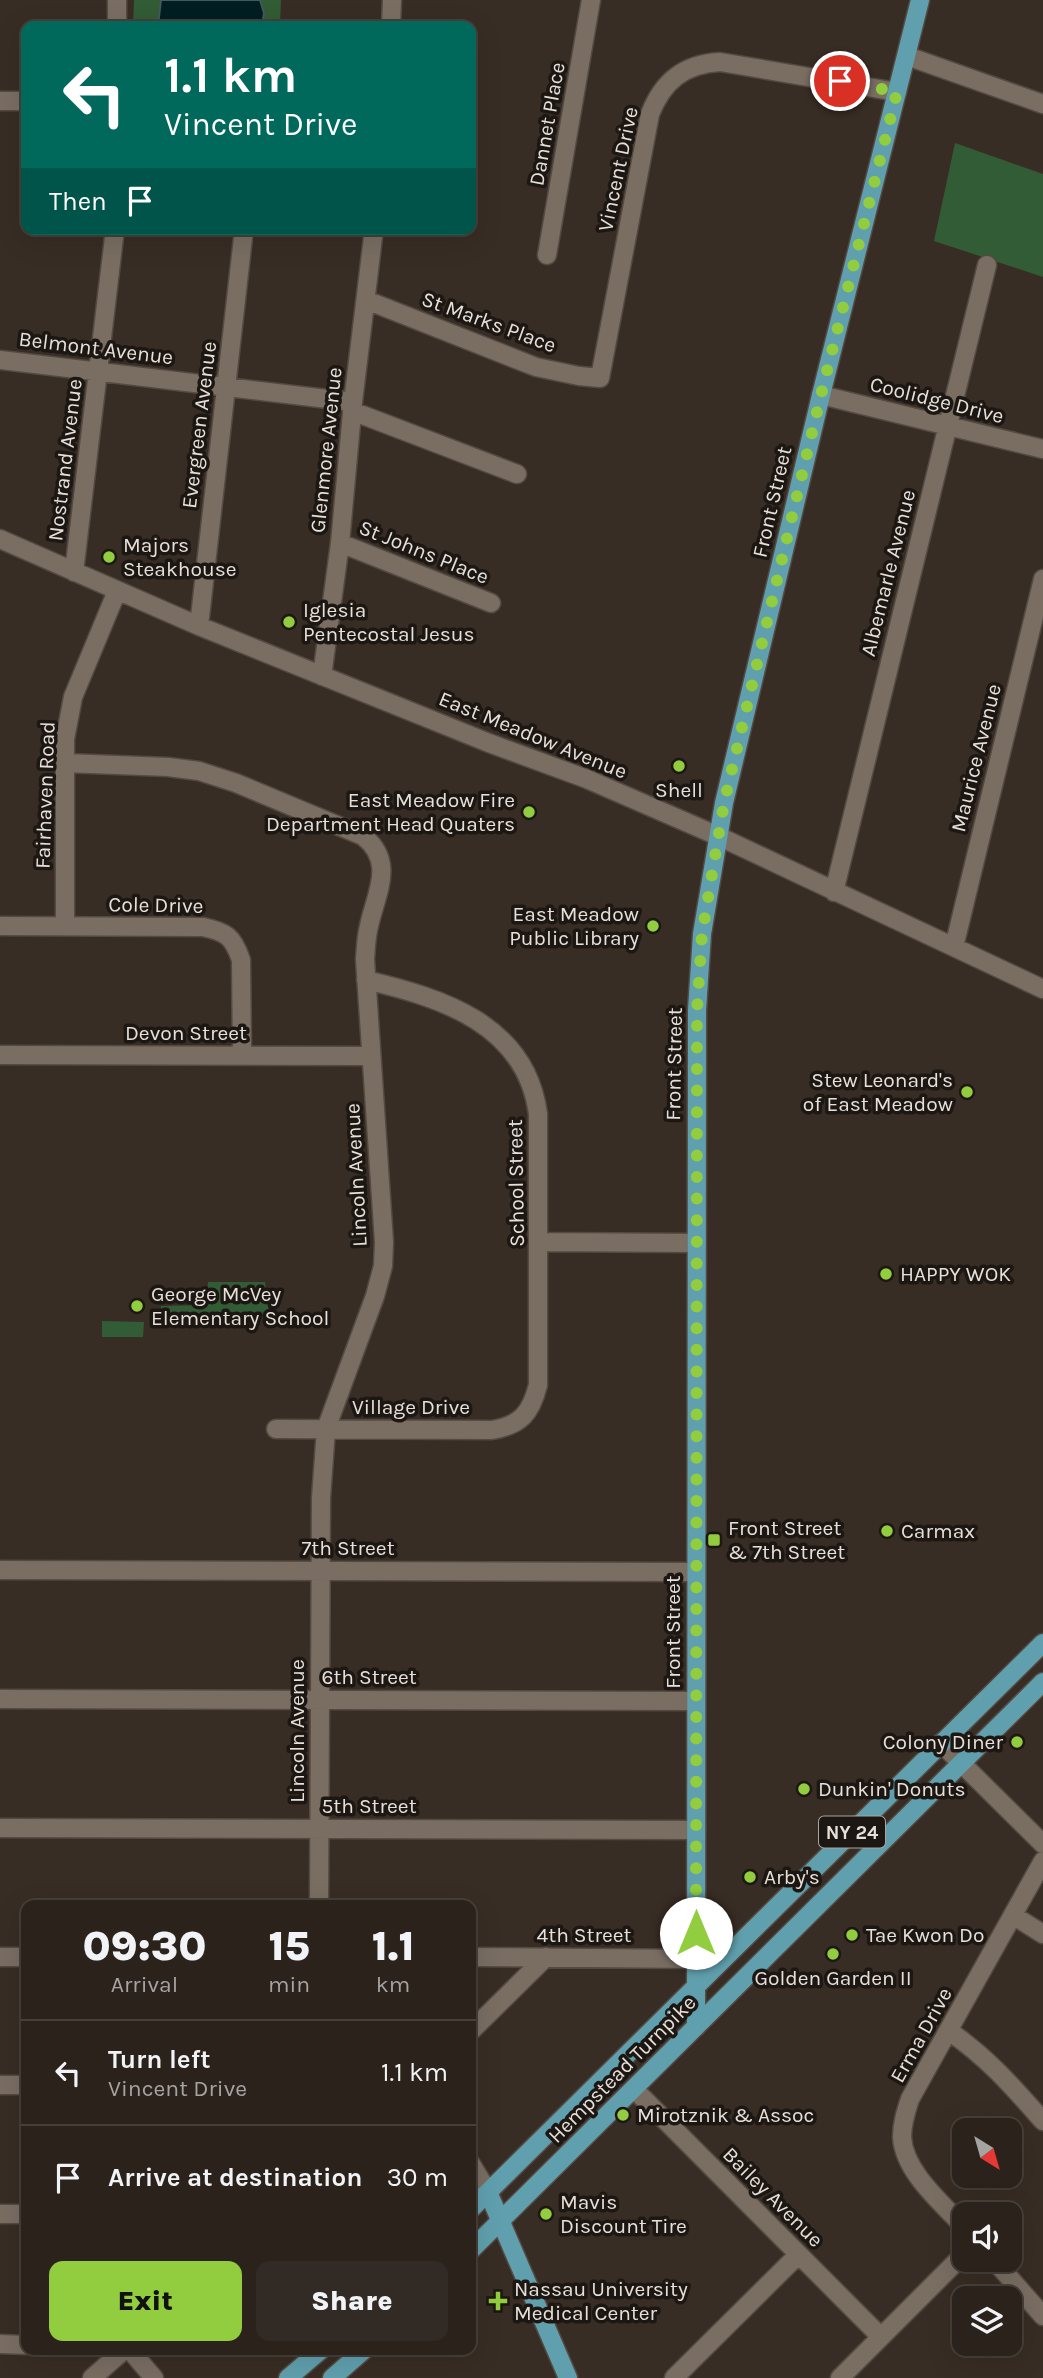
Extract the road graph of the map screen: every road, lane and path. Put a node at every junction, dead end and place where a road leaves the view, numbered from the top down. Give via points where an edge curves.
1 (117, 0) edge
2 (391, 0) edge
3 (591, 0) edge
4 (920, 0) edge
5 (117, 21) edge
6 (391, 21) edge
7 (907, 56) junction
8 (897, 92) junction
9 (0, 101) edge
10 (21, 101) edge
11 (1043, 104) edge
12 (0, 107) edge
13 (114, 235) edge
14 (243, 235) edge
15 (373, 235) edge
16 (547, 255) dead end
17 (987, 265) dead end
18 (366, 300) junction
19 (0, 360) edge
20 (98, 372) junction
21 (600, 377) joint
22 (226, 386) junction
23 (821, 395) junction
24 (353, 406) junction
25 (947, 426) junction
26 (1043, 449) edge
27 (517, 474) dead end
28 (0, 539) edge
29 (340, 543) junction
30 (74, 572) junction
31 (1043, 579) edge
32 (117, 591) junction
33 (491, 603) dead end
34 (199, 626) junction
35 (322, 676) junction
36 (65, 763) junction
37 (718, 836) junction
38 (834, 892) junction
39 (0, 926) edge
40 (65, 926) junction
41 (954, 947) junction
42 (366, 980) junction
43 (1043, 989) edge
44 (0, 1055) edge
45 (242, 1055) junction
46 (371, 1056) junction
47 (539, 1242) junction
48 (696, 1243) junction
49 (534, 1402) joint
50 (276, 1429) dead end
51 (326, 1429) junction
52 (0, 1570) edge
53 (320, 1571) junction
54 (695, 1572) junction
55 (1043, 1643) edge
56 (1043, 1682) edge
57 (0, 1699) edge
58 (320, 1700) junction
59 (695, 1701) junction
60 (941, 1743) junction
61 (961, 1763) junction
62 (0, 1828) edge
63 (319, 1829) junction
64 (696, 1830) junction
65 (1043, 1844) edge
66 (1043, 1861) edge
67 (319, 1900) edge
68 (1014, 1916) junction
69 (1043, 1934) edge
70 (0, 1957) edge
71 (21, 1957) edge
72 (476, 1957) edge
73 (546, 1957) junction
74 (696, 1959) junction
75 (696, 1987) junction
76 (476, 2026) edge
77 (696, 2027) junction
78 (949, 2031) junction
79 (0, 2085) edge
80 (21, 2085) edge
81 (634, 2089) junction
82 (1043, 2122) edge
83 (476, 2172) edge
84 (488, 2192) junction
85 (476, 2204) edge
86 (952, 2213) edge
87 (0, 2214) edge
88 (21, 2214) edge
89 (501, 2221) junction
90 (476, 2245) edge
91 (798, 2255) junction
92 (952, 2266) edge
93 (1004, 2272) edge
94 (1043, 2316) edge
95 (881, 2337) junction
96 (0, 2344) edge
97 (21, 2344) edge
98 (118, 2355) edge
99 (134, 2355) edge
100 (315, 2355) edge
101 (358, 2355) edge
102 (92, 2378) edge
103 (154, 2378) edge
104 (288, 2378) edge
105 (332, 2378) edge
106 (568, 2378) edge
107 (674, 2378) edge
108 (840, 2378) edge

1 - 5 street
2 - 6 street
3 - 16 street, Dannet Place
4 - 7 main road, Front Street
7 - 8 main road, Front Street
7 - 11 street
8 - 21 street, Vincent Drive via 720,62 692,67 669,81 650,114
8 - 23 main road, Front Street
9 - 10 street
9 - 12 street
13 - 20 street, Nostrand Avenue
14 - 22 street, Evergreen Avenue
15 - 18 street, Glenmore Avenue
17 - 25 street, Albemarle Avenue
18 - 21 street, St Marks Place via 536,367
18 - 24 street, Glenmore Avenue
19 - 20 street, Belmont Avenue
20 - 22 street, Belmont Avenue
20 - 30 street, Nostrand Avenue
22 - 24 street, Belmont Avenue
22 - 34 street, Evergreen Avenue
23 - 25 street, Coolidge Drive
23 - 37 main road, Front Street
24 - 27 street, Belmont Avenue
24 - 29 street, Glenmore Avenue
25 - 26 street, Coolidge Drive
25 - 38 street, Albemarle Avenue
28 - 30 street, East Meadow Avenue
29 - 33 street, St Johns Place
29 - 35 street, Glenmore Avenue
30 - 32 street, East Meadow Avenue
31 - 41 street, Maurice Avenue
32 - 34 street, East Meadow Avenue
32 - 36 street, Fairhaven Road via 73,697
34 - 35 street, East Meadow Avenue
35 - 37 street, East Meadow Avenue via 587,779
36 - 40 street, Fairhaven Road
36 - 42 street, Lincoln Avenue via 199,771 363,836 381,859 382,876 368,929
37 - 38 street, East Meadow Avenue
37 - 48 main road, Front Street via 702,934 697,1010
38 - 41 street, East Meadow Avenue
39 - 40 street, Cole Drive
40 - 45 street, Cole Drive via 203,927 226,934 241,960
41 - 43 street, East Meadow Avenue
42 - 46 street, Lincoln Avenue
42 - 47 street, School Street via 411,990 473,1016 516,1056 530,1082 538,1114
44 - 45 street, Devon Street
45 - 46 street, Devon Street
46 - 51 street, Lincoln Avenue via 383,1266
47 - 48 street
47 - 49 street, School Street via 539,1361
48 - 54 main road, Front Street
49 - 51 street, Village Drive via 522,1418 492,1430
50 - 51 street, Village Drive
51 - 53 street, Lincoln Avenue
52 - 53 street, 7th Street
53 - 54 street, 7th Street
53 - 58 street, Lincoln Avenue
54 - 59 main road, Front Street
55 - 60 main road, Hempstead Turnpike / NY 24
56 - 61 main road, Hempstead Turnpike / NY 24
57 - 58 street, 6th Street
58 - 59 street, 6th Street
58 - 63 street, Lincoln Avenue
59 - 64 main road, Front Street
60 - 61 street
60 - 75 main road, Hempstead Turnpike / NY 24
61 - 65 street
61 - 77 main road, Hempstead Turnpike / NY 24
62 - 63 street, 5th Street
63 - 64 street, 5th Street
63 - 67 street, Lincoln Avenue
64 - 74 main road, Front Street
66 - 68 street, Erma Drive
68 - 69 street
68 - 78 street, Erma Drive
70 - 71 street
72 - 73 street, 4th Street
73 - 74 street, 4th Street
73 - 76 street
74 - 75 main road, Front Street
75 - 77 main road, Front Street
75 - 84 main road, Hempstead Turnpike / NY 24
77 - 81 main road, Hempstead Turnpike / NY 24
78 - 82 street via 996,2068
78 - 86 street, Erma Drive via 910,2099 902,2138 911,2165
79 - 80 street
81 - 89 main road, Hempstead Turnpike / NY 24
81 - 91 street, Bailey Avenue
83 - 84 street
84 - 85 main road, Hempstead Turnpike / NY 24
84 - 89 main road
87 - 88 street
89 - 90 main road, Hempstead Turnpike / NY 24
89 - 106 main road
91 - 95 street, Bailey Avenue
91 - 107 street
92 - 95 street
93 - 94 street
95 - 108 street
96 - 97 street
98 - 102 street
99 - 103 street
100 - 104 main road
101 - 105 main road

